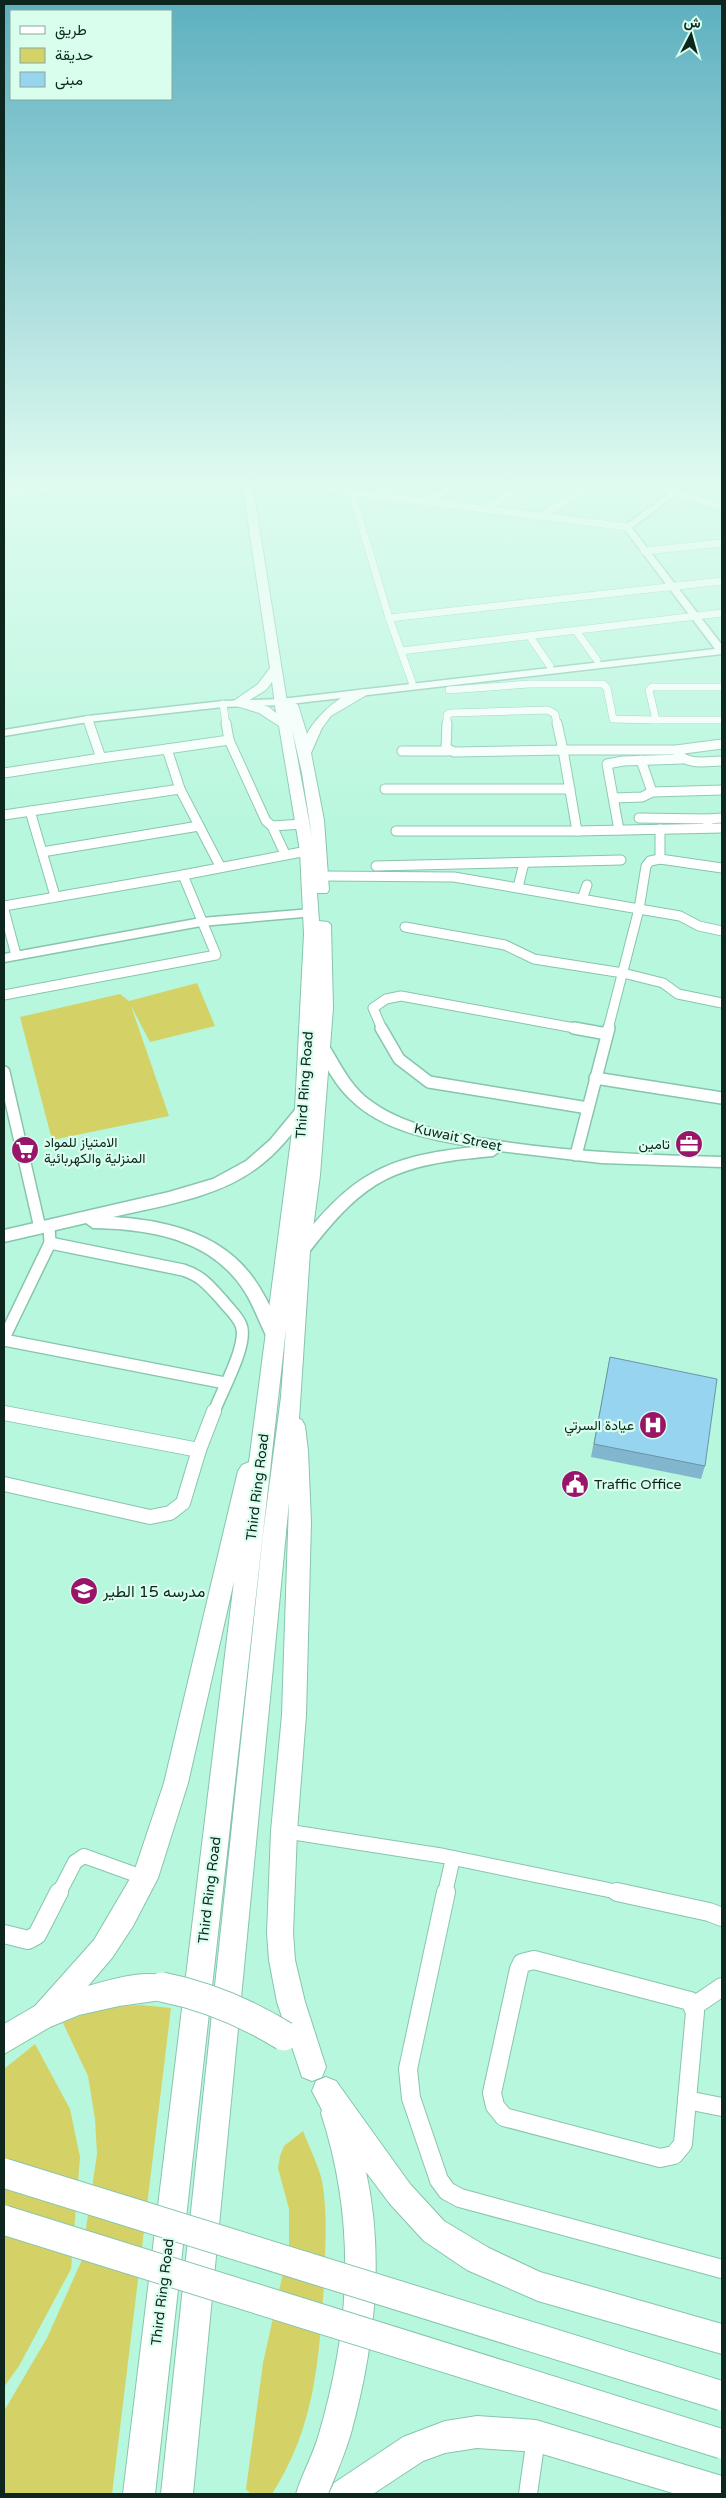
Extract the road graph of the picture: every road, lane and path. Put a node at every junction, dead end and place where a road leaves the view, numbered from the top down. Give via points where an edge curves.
1 (267, 599) edge
2 (271, 599) edge
3 (383, 599) edge
4 (566, 599) edge
5 (682, 599) edge
6 (722, 613) edge
7 (698, 616) junction
8 (389, 618) junction
9 (576, 631) junction
10 (530, 637) junction
11 (721, 648) edge
12 (401, 652) junction
13 (597, 660) junction
14 (550, 666) junction
15 (275, 669) junction
16 (412, 682) junction
17 (722, 687) edge
18 (450, 690) dead end
19 (364, 693) junction
20 (285, 698) junction
21 (238, 702) junction
22 (224, 704) junction
23 (88, 719) junction
24 (656, 720) junction
25 (722, 720) edge
26 (285, 724) junction
27 (4, 733) edge
28 (228, 740) junction
29 (722, 744) edge
30 (167, 749) junction
31 (563, 750) junction
32 (676, 750) junction
33 (306, 751) junction
34 (448, 751) junction
35 (402, 752) dead end
36 (101, 758) junction
37 (682, 759) junction
38 (641, 760) junction
39 (722, 761) edge
40 (4, 773) edge
41 (180, 789) junction
42 (385, 790) dead end
43 (570, 790) junction
44 (722, 790) edge
45 (652, 792) junction
46 (614, 798) junction
47 (30, 811) junction
48 (4, 816) edge
49 (638, 818) dead end
50 (722, 818) edge
51 (708, 819) junction
52 (303, 824) junction
53 (199, 826) junction
54 (272, 826) junction
55 (710, 828) junction
56 (722, 828) edge
57 (660, 829) junction
58 (620, 830) junction
59 (396, 831) dead end
60 (577, 831) junction
61 (308, 851) junction
62 (42, 852) junction
63 (285, 854) junction
64 (660, 859) junction
65 (621, 860) dead end
66 (524, 863) junction
67 (220, 866) junction
68 (376, 866) dead end
69 (722, 868) edge
70 (505, 874) junction
71 (183, 875) junction
72 (322, 876) junction
73 (587, 885) dead end
74 (518, 887) junction
75 (55, 896) junction
76 (582, 898) junction
77 (4, 908) edge
78 (639, 908) junction
79 (311, 912) junction
80 (201, 922) junction
81 (404, 927) dead end
82 (722, 930) edge
83 (10, 956) edge
84 (623, 974) junction
85 (4, 996) edge
86 (722, 1002) edge
87 (607, 1034) junction
88 (321, 1044) junction
89 (4, 1072) edge
90 (595, 1078) junction
91 (722, 1098) edge
92 (588, 1108) junction
93 (304, 1109) junction
94 (513, 1149) junction
95 (576, 1156) junction
96 (722, 1162) edge
97 (66, 1222) junction
98 (45, 1227) junction
99 (4, 1236) edge
100 (50, 1243) junction
101 (301, 1251) junction
102 (275, 1336) junction
103 (4, 1339) edge
104 (225, 1382) junction
105 (291, 1397) junction
106 (4, 1413) edge
107 (265, 1415) junction
108 (199, 1450) junction
109 (4, 1484) edge
110 (284, 1831) junction
111 (453, 1858) junction
112 (145, 1878) junction
113 (722, 1917) edge
114 (4, 1934) edge
115 (722, 1987) edge
116 (694, 2006) junction
117 (46, 2013) junction
118 (10, 2033) edge
119 (319, 2079) junction
120 (687, 2100) junction
121 (722, 2107) edge
122 (4, 2173) edge
123 (4, 2220) edge
124 (722, 2268) edge
125 (722, 2339) edge
126 (722, 2396) edge
127 (536, 2436) junction
128 (722, 2444) edge
129 (722, 2492) edge
130 (139, 2494) edge
131 (178, 2494) edge
132 (312, 2494) edge
133 (345, 2494) edge
134 (528, 2494) edge

1 - 15 highway, Third Ring Road
2 - 20 highway, Third Ring Road
3 - 8 street
4 - 8 street
5 - 7 street
6 - 7 street
7 - 9 street
7 - 11 street
8 - 12 street
9 - 10 street
9 - 13 street
10 - 12 street
10 - 14 street
11 - 13 street
11 - 19 street
12 - 16 street
13 - 14 street
14 - 16 street
15 - 20 highway, Third Ring Road
15 - 21 highway via 262,687
16 - 20 street
17 - 24 street via 652,686 649,690
18 - 24 street via 529,684 603,684 607,688 613,719
19 - 20 street
19 - 33 highway via 323,715 314,728
20 - 21 street
20 - 26 highway, Third Ring Road
20 - 33 highway, Third Ring Road
21 - 22 street
21 - 26 highway via 264,710
22 - 23 street
22 - 28 street
23 - 27 street
23 - 36 street
24 - 25 street
26 - 52 highway, Third Ring Road
28 - 30 street
28 - 54 street via 266,821
29 - 32 street
30 - 36 street
30 - 41 street
31 - 32 street
31 - 34 street
31 - 34 street via 555,714 548,710 450,713 447,715
31 - 43 street
32 - 37 street
33 - 72 highway, Third Ring Road
34 - 35 street
36 - 40 street
37 - 38 street
37 - 39 street
38 - 45 street
38 - 46 street via 607,764
41 - 47 street
41 - 53 street
42 - 43 street
43 - 60 street
44 - 45 street
45 - 46 street via 642,797
46 - 58 street
47 - 48 street
47 - 62 street
49 - 51 street
50 - 51 street
51 - 55 street
52 - 54 street
52 - 61 highway, Third Ring Road
53 - 62 street
53 - 67 street
54 - 63 street
55 - 56 street
55 - 57 street
57 - 58 street
57 - 64 street
58 - 60 street
59 - 60 street
61 - 63 street
61 - 79 highway, Third Ring Road
62 - 75 street
63 - 67 street
64 - 69 street
64 - 78 street via 650,861 646,866
65 - 66 street
66 - 70 street
66 - 74 street
67 - 71 street
68 - 70 street
70 - 72 street
70 - 74 street
71 - 75 street
71 - 80 street
72 - 88 highway, Third Ring Road via 326,1008
73 - 76 street
74 - 76 street
75 - 77 street
76 - 78 street
77 - 83 street
78 - 82 street via 680,916 698,926
78 - 84 street
79 - 80 street
79 - 93 highway, Third Ring Road
80 - 83 street
80 - 85 street via 216,956
81 - 84 street via 505,945 534,959
84 - 86 street via 664,983 678,994
84 - 87 street
87 - 90 street
87 - 92 street via 401,996 387,998 373,1008 390,1051 407,1069 429,1082
88 - 94 main road, Kuwait Street via 351,1092 390,1119 422,1131
88 - 101 highway, Third Ring Road via 311,1175
89 - 98 street
90 - 91 street
90 - 92 street
92 - 95 street
93 - 97 main road via 275,1144 251,1165 219,1183
93 - 102 highway, Third Ring Road
94 - 95 main road, Kuwait Street
94 - 101 main road, Kuwait Street via 440,1156 386,1170 345,1199
95 - 96 main road, Kuwait Street
97 - 98 main road
97 - 102 main road via 141,1224 186,1234 222,1256 240,1272
98 - 99 main road
98 - 100 street
100 - 103 street
100 - 104 street via 183,1270 198,1276 242,1327 236,1368
101 - 105 highway, Third Ring Road
102 - 107 highway, Third Ring Road
103 - 104 street
104 - 108 street
105 - 110 highway via 298,1451 300,1522 294,1715
105 - 131 highway, Third Ring Road via 274,1534
106 - 108 street
107 - 112 highway via 232,1536 178,1774
107 - 130 highway, Third Ring Road
108 - 109 street via 184,1503 170,1513 150,1517
110 - 111 street via 352,1838
110 - 119 highway via 282,1960 291,2002
111 - 113 street
111 - 124 street via 408,2069 411,2098 439,2180 460,2198
112 - 114 street via 84,1856 75,1862 37,1935 28,1940
112 - 117 highway via 103,1949
115 - 116 street
116 - 120 street
116 - 120 street via 683,1998 527,1960 519,1968 492,2093 496,2111 504,2117 660,2158 671,2158 683,2144
117 - 118 highway
117 - 119 highway, bridge via 61,2006 118,1992 162,1987 213,1998 244,2011 284,2036
119 - 125 highway via 400,2194 434,2231 478,2259 538,2286
119 - 132 highway via 342,2130 352,2170 360,2230 359,2296 350,2368 335,2435
120 - 121 street
122 - 126 highway, bridge
123 - 128 highway, bridge
127 - 129 highway
127 - 133 highway via 477,2432 445,2437 414,2448
127 - 134 street

